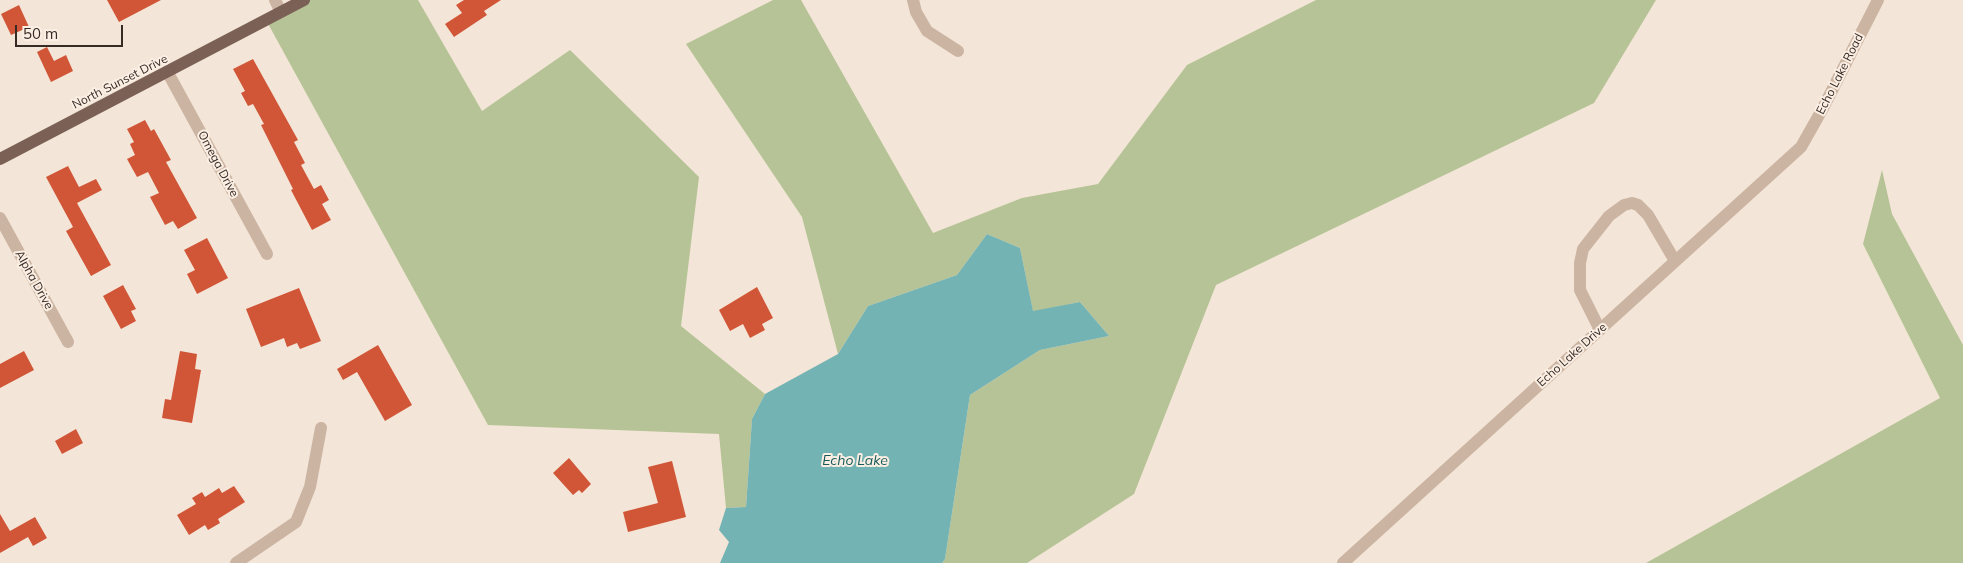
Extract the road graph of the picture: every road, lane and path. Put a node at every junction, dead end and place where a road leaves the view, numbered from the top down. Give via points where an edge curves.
1 (275, 0) edge
2 (304, 0) edge
3 (913, 0) edge
4 (1878, 0) edge
5 (281, 12) junction
6 (958, 51) dead end
7 (168, 73) junction
8 (1801, 147) joint
9 (0, 160) edge
10 (0, 218) edge
11 (267, 254) dead end
12 (1675, 261) junction
13 (1600, 330) junction
14 (68, 342) dead end
15 (321, 428) dead end
16 (236, 563) edge
17 (1343, 563) edge

1 - 5 street
2 - 5 main road, North Sunset Drive
3 - 6 street via 927,31
4 - 8 street, Echo Lake Road
5 - 7 main road, North Sunset Drive
7 - 9 main road, North Sunset Drive
7 - 11 street, Omega Drive
8 - 12 street, Echo Lake Drive
10 - 14 street, Alpha Drive
12 - 13 street, Echo Lake Drive
12 - 13 street via 1648,215 1638,205 1624,205 1609,216 1584,249 1580,263 1580,290
13 - 17 street, Echo Lake Drive
15 - 16 street via 310,487 296,522

